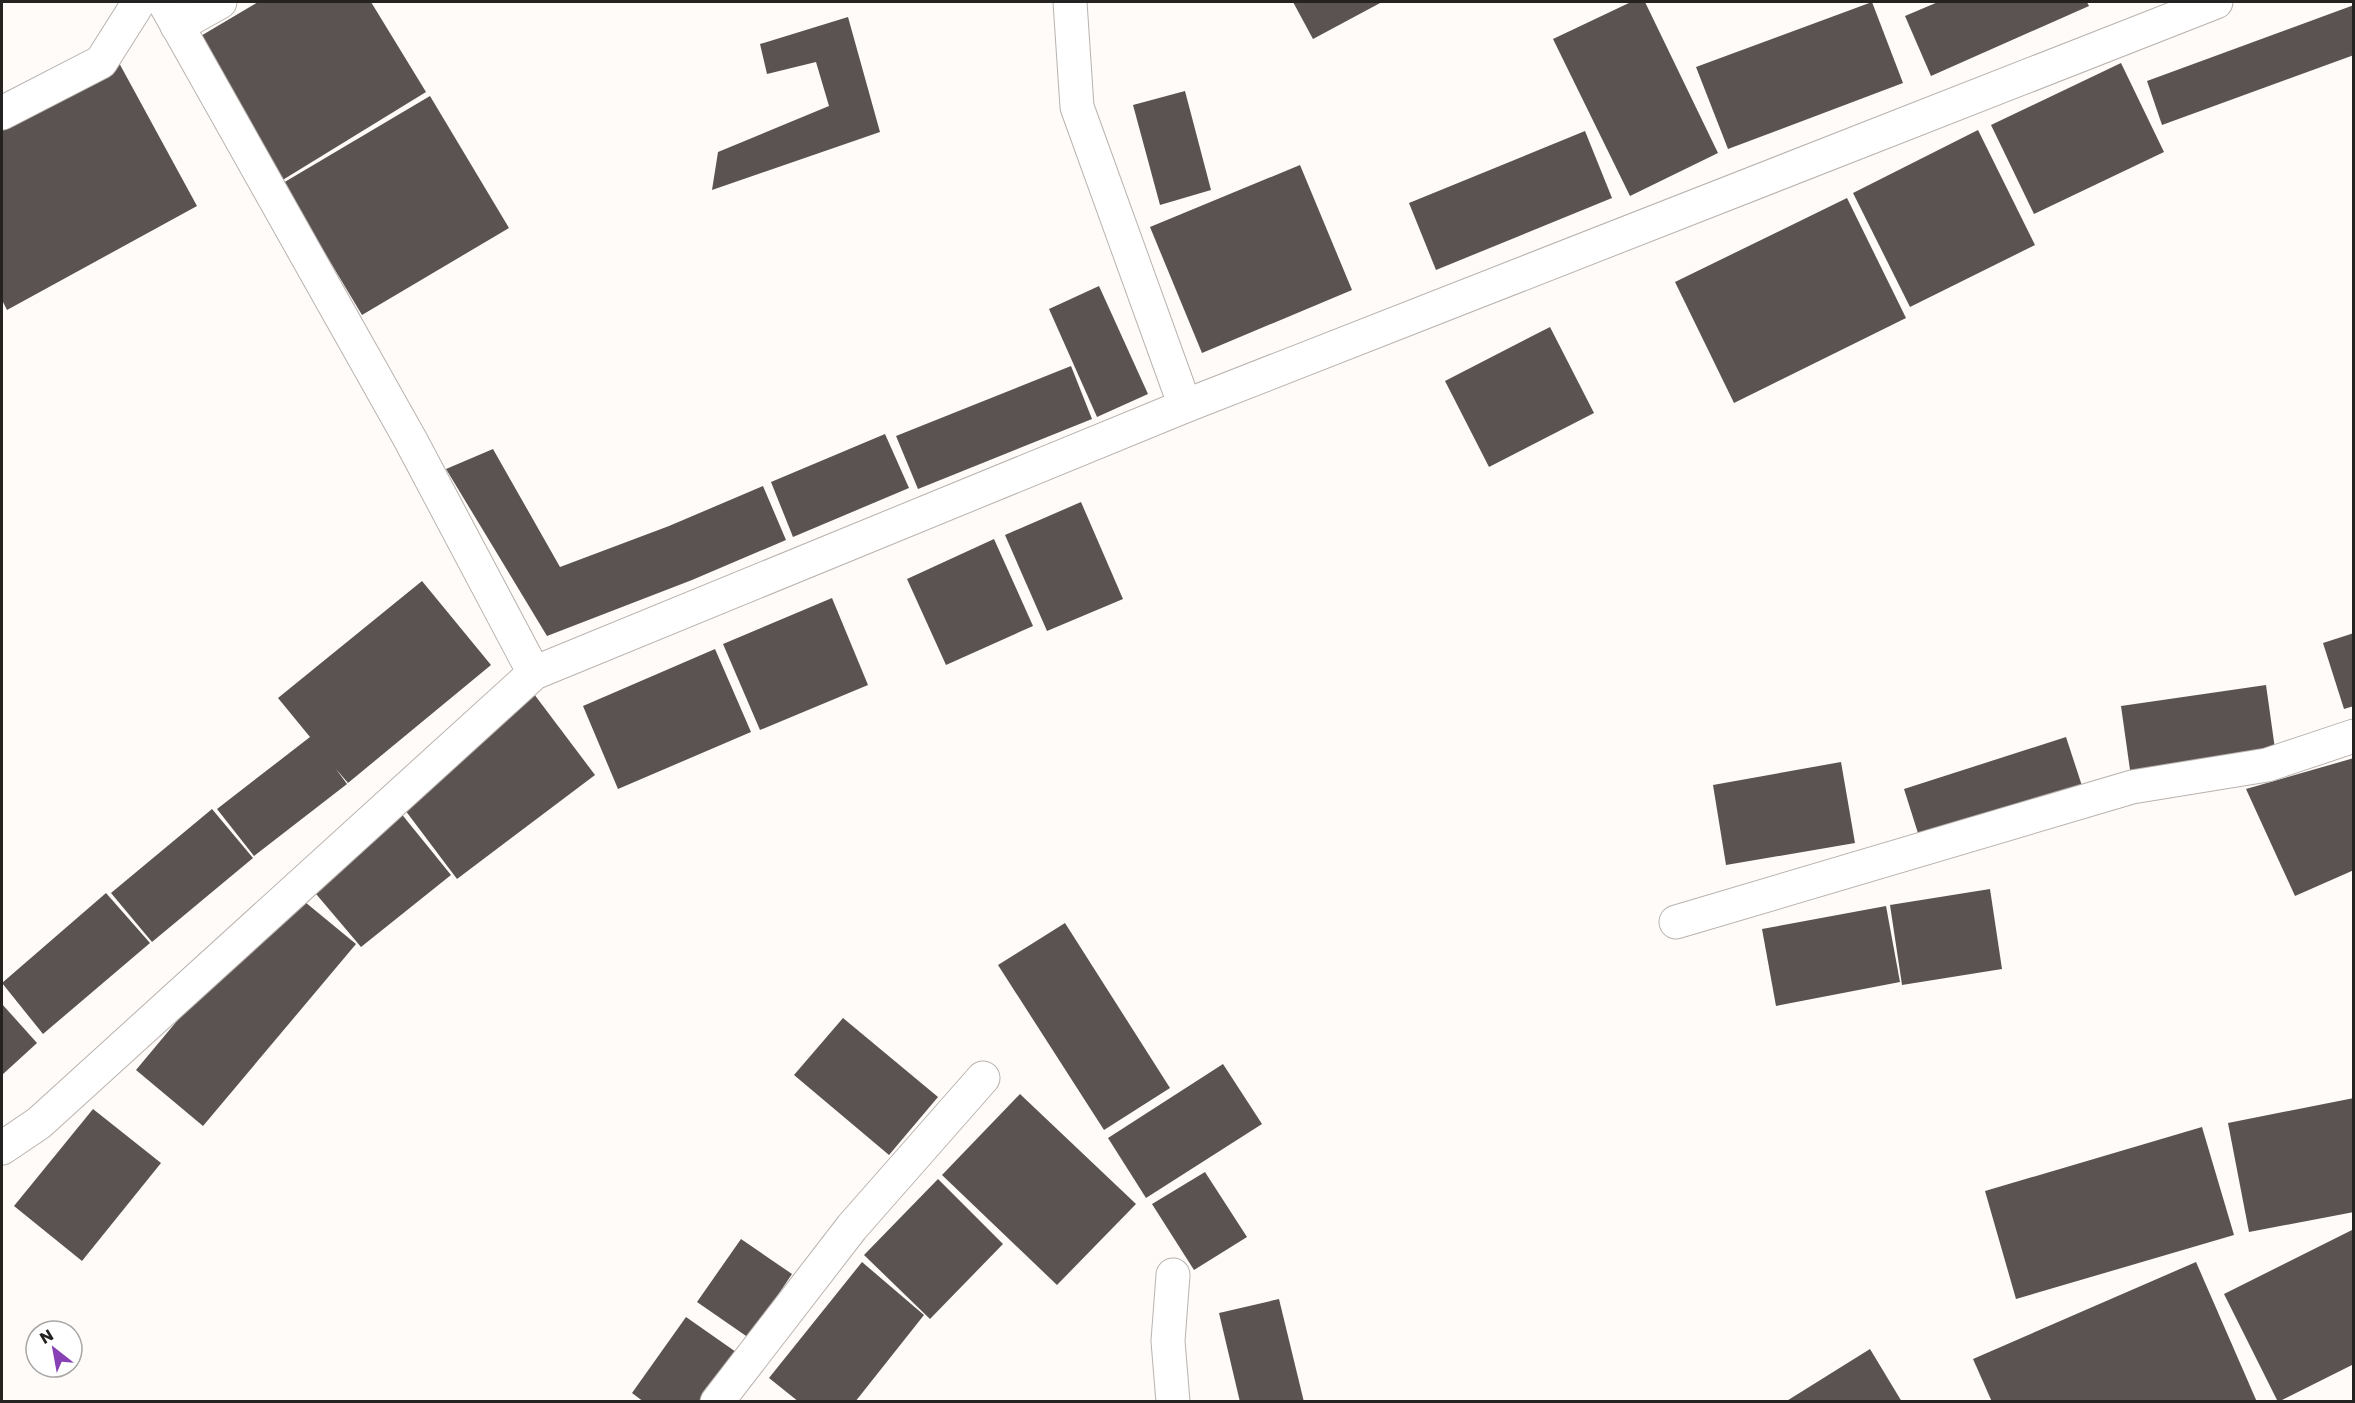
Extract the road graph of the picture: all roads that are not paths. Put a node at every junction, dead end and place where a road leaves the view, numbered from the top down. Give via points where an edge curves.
1 (139, 2) edge
2 (220, 2) edge
3 (1070, 2) edge
4 (2216, 2) edge
5 (170, 14) edge
6 (2, 113) edge
7 (1185, 406) junction
8 (534, 674) junction
9 (2354, 736) edge
10 (1676, 922) dead end
11 (983, 1078) dead end
12 (2, 1148) edge
13 (1173, 1275) dead end
14 (717, 1401) edge
15 (1173, 1401) edge

1 - 6 street via 101,62
2 - 5 street
3 - 7 street via 1077,107
4 - 7 street
5 - 8 street via 410,439
7 - 8 street
8 - 12 street via 39,1123
9 - 10 street via 2267,765 2132,787
11 - 14 street via 852,1227
13 - 15 street via 1168,1341

